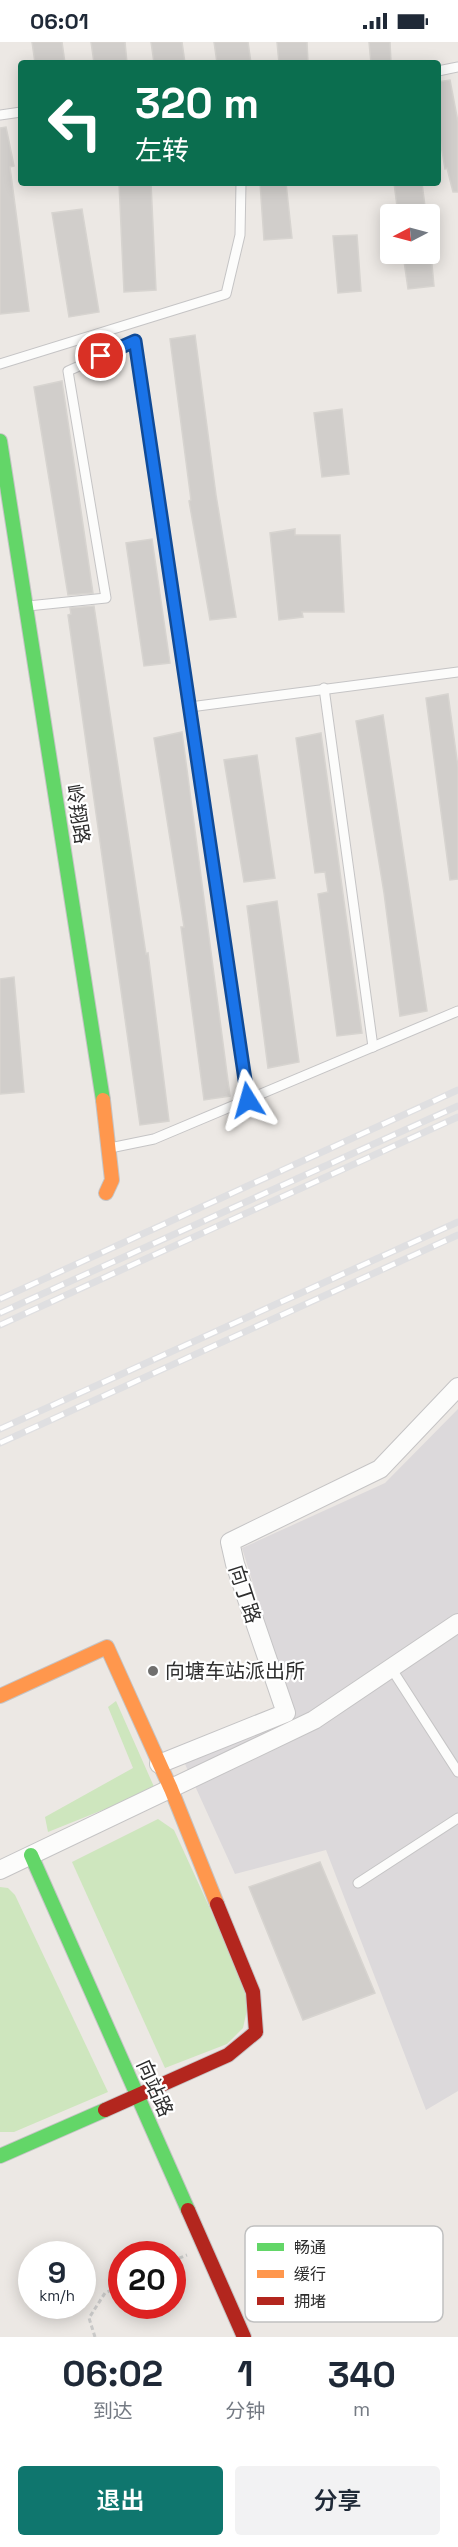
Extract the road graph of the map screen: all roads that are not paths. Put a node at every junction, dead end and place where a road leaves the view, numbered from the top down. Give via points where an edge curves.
1 (458, 67) edge
2 (441, 70) edge
3 (18, 112) edge
4 (0, 115) edge
5 (240, 186) edge
6 (0, 364) edge
7 (0, 441) edge
8 (26, 607) junction
9 (458, 672) edge
10 (324, 688) junction
11 (190, 707) junction
12 (458, 1011) edge
13 (374, 1047) junction
14 (248, 1100) junction
15 (110, 1148) junction
16 (106, 1193) dead end
17 (458, 1387) edge
18 (458, 1623) edge
19 (391, 1668) junction
20 (0, 1696) edge
21 (159, 1764) junction
22 (458, 1773) edge
23 (171, 1789) junction
24 (458, 1818) edge
25 (31, 1855) junction
26 (0, 1870) edge
27 (358, 1883) dead end
28 (137, 2096) junction
29 (0, 2156) edge
30 (244, 2337) edge

1 - 2 lane
3 - 4 lane
5 - 6 lane via 240,235 226,294
7 - 8 street, 岭翔路
8 - 11 lane via 106,598 68,371 135,341
8 - 15 street, 岭翔路
9 - 10 lane
10 - 11 lane
10 - 13 lane
11 - 14 lane
12 - 13 lane
13 - 14 lane
14 - 15 lane via 154,1139
15 - 16 street, 岭翔路 via 112,1180
17 - 21 street, 向丁路 via 380,1469 230,1542 286,1713
18 - 19 street
19 - 22 lane
19 - 23 street via 314,1720
20 - 21 street via 107,1647
21 - 23 street
23 - 25 street
23 - 28 street via 253,1992 256,2032 228,2055
24 - 27 lane
25 - 26 street
25 - 28 street, 向站路
28 - 29 street
28 - 30 street, 向站路

